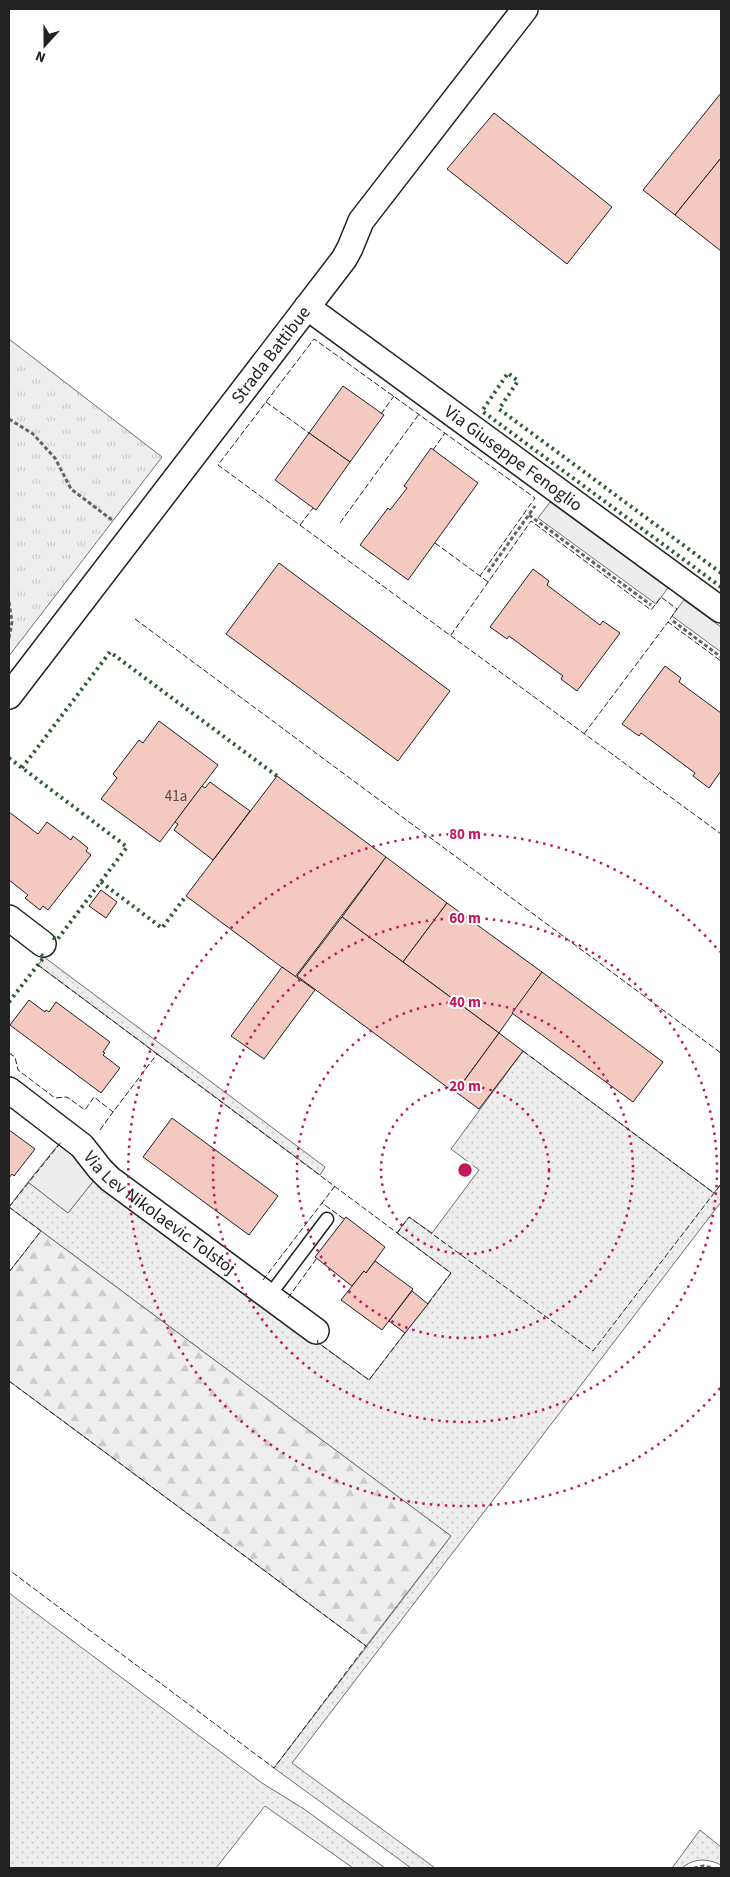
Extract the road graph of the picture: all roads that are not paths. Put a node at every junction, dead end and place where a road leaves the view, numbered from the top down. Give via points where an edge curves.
1 (525, 9) edge
2 (307, 307) junction
3 (721, 610) edge
4 (9, 696) edge
5 (9, 918) edge
6 (42, 944) dead end
7 (9, 1090) edge
8 (327, 1219) dead end
9 (269, 1296) junction
10 (316, 1331) dead end

1 - 2 street, Strada Battibue via 360,221 347,254
2 - 3 street, Via Giuseppe Fenoglio
2 - 4 street, Strada Battibue
5 - 6 street
7 - 9 street, Via Lev Nikolaevic Tolstoj via 82,1146 110,1179
8 - 9 lane
9 - 10 street, Via Lev Nikolaevic Tolstoj

